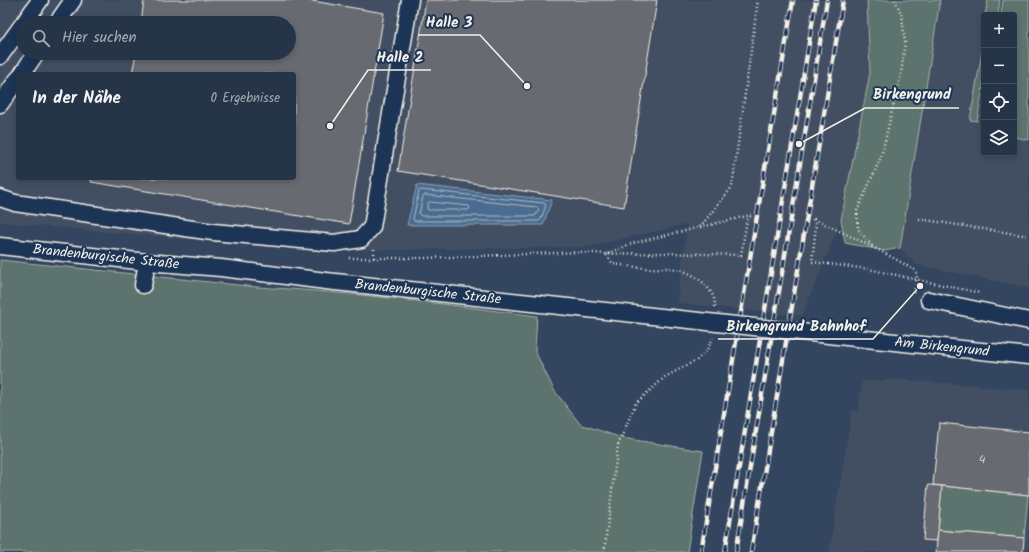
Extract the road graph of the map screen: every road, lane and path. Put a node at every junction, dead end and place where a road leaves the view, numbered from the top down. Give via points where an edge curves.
1 (40, 0) edge
2 (73, 0) edge
3 (410, 0) edge
4 (758, 0) edge
5 (895, 0) edge
6 (28, 16) edge
7 (62, 16) edge
8 (16, 33) edge
9 (0, 56) edge
10 (31, 60) edge
11 (23, 72) edge
12 (16, 82) edge
13 (0, 104) edge
14 (0, 198) edge
15 (919, 219) dead end
16 (699, 227) junction
17 (1029, 236) edge
18 (0, 246) edge
19 (872, 246) junction
20 (606, 254) junction
21 (343, 258) dead end
22 (148, 262) junction
23 (917, 278) junction
24 (143, 285) dead end
25 (987, 294) dead end
26 (913, 295) dead end
27 (929, 300) dead end
28 (715, 309) dead end
29 (1029, 321) edge
30 (714, 338) dead end
31 (856, 338) joint
32 (1029, 356) edge
33 (604, 552) edge

1 - 6 street
2 - 7 street
3 - 14 street via 372,227 361,239 334,243 213,232 15,203
4 - 16 path via 732,187
5 - 19 path via 902,15 905,44 900,74 881,158 857,211 858,229
8 - 9 street
10 - 11 street
12 - 13 street
15 - 17 path
16 - 20 path via 634,243
16 - 20 path via 751,215 741,255
18 - 22 street, Brandenburgische Straße
19 - 23 path via 916,271
19 - 23 path via 813,219 816,225 812,262
20 - 21 path via 581,252 424,258
20 - 28 path via 613,264 676,269 699,279 709,288
22 - 24 street
22 - 31 street, Brandenburgische Straße, bridge
23 - 25 path
23 - 26 path
27 - 29 street
30 - 33 path via 708,350 697,360 665,376 636,403 618,446
31 - 32 street, Am Birkengrund

